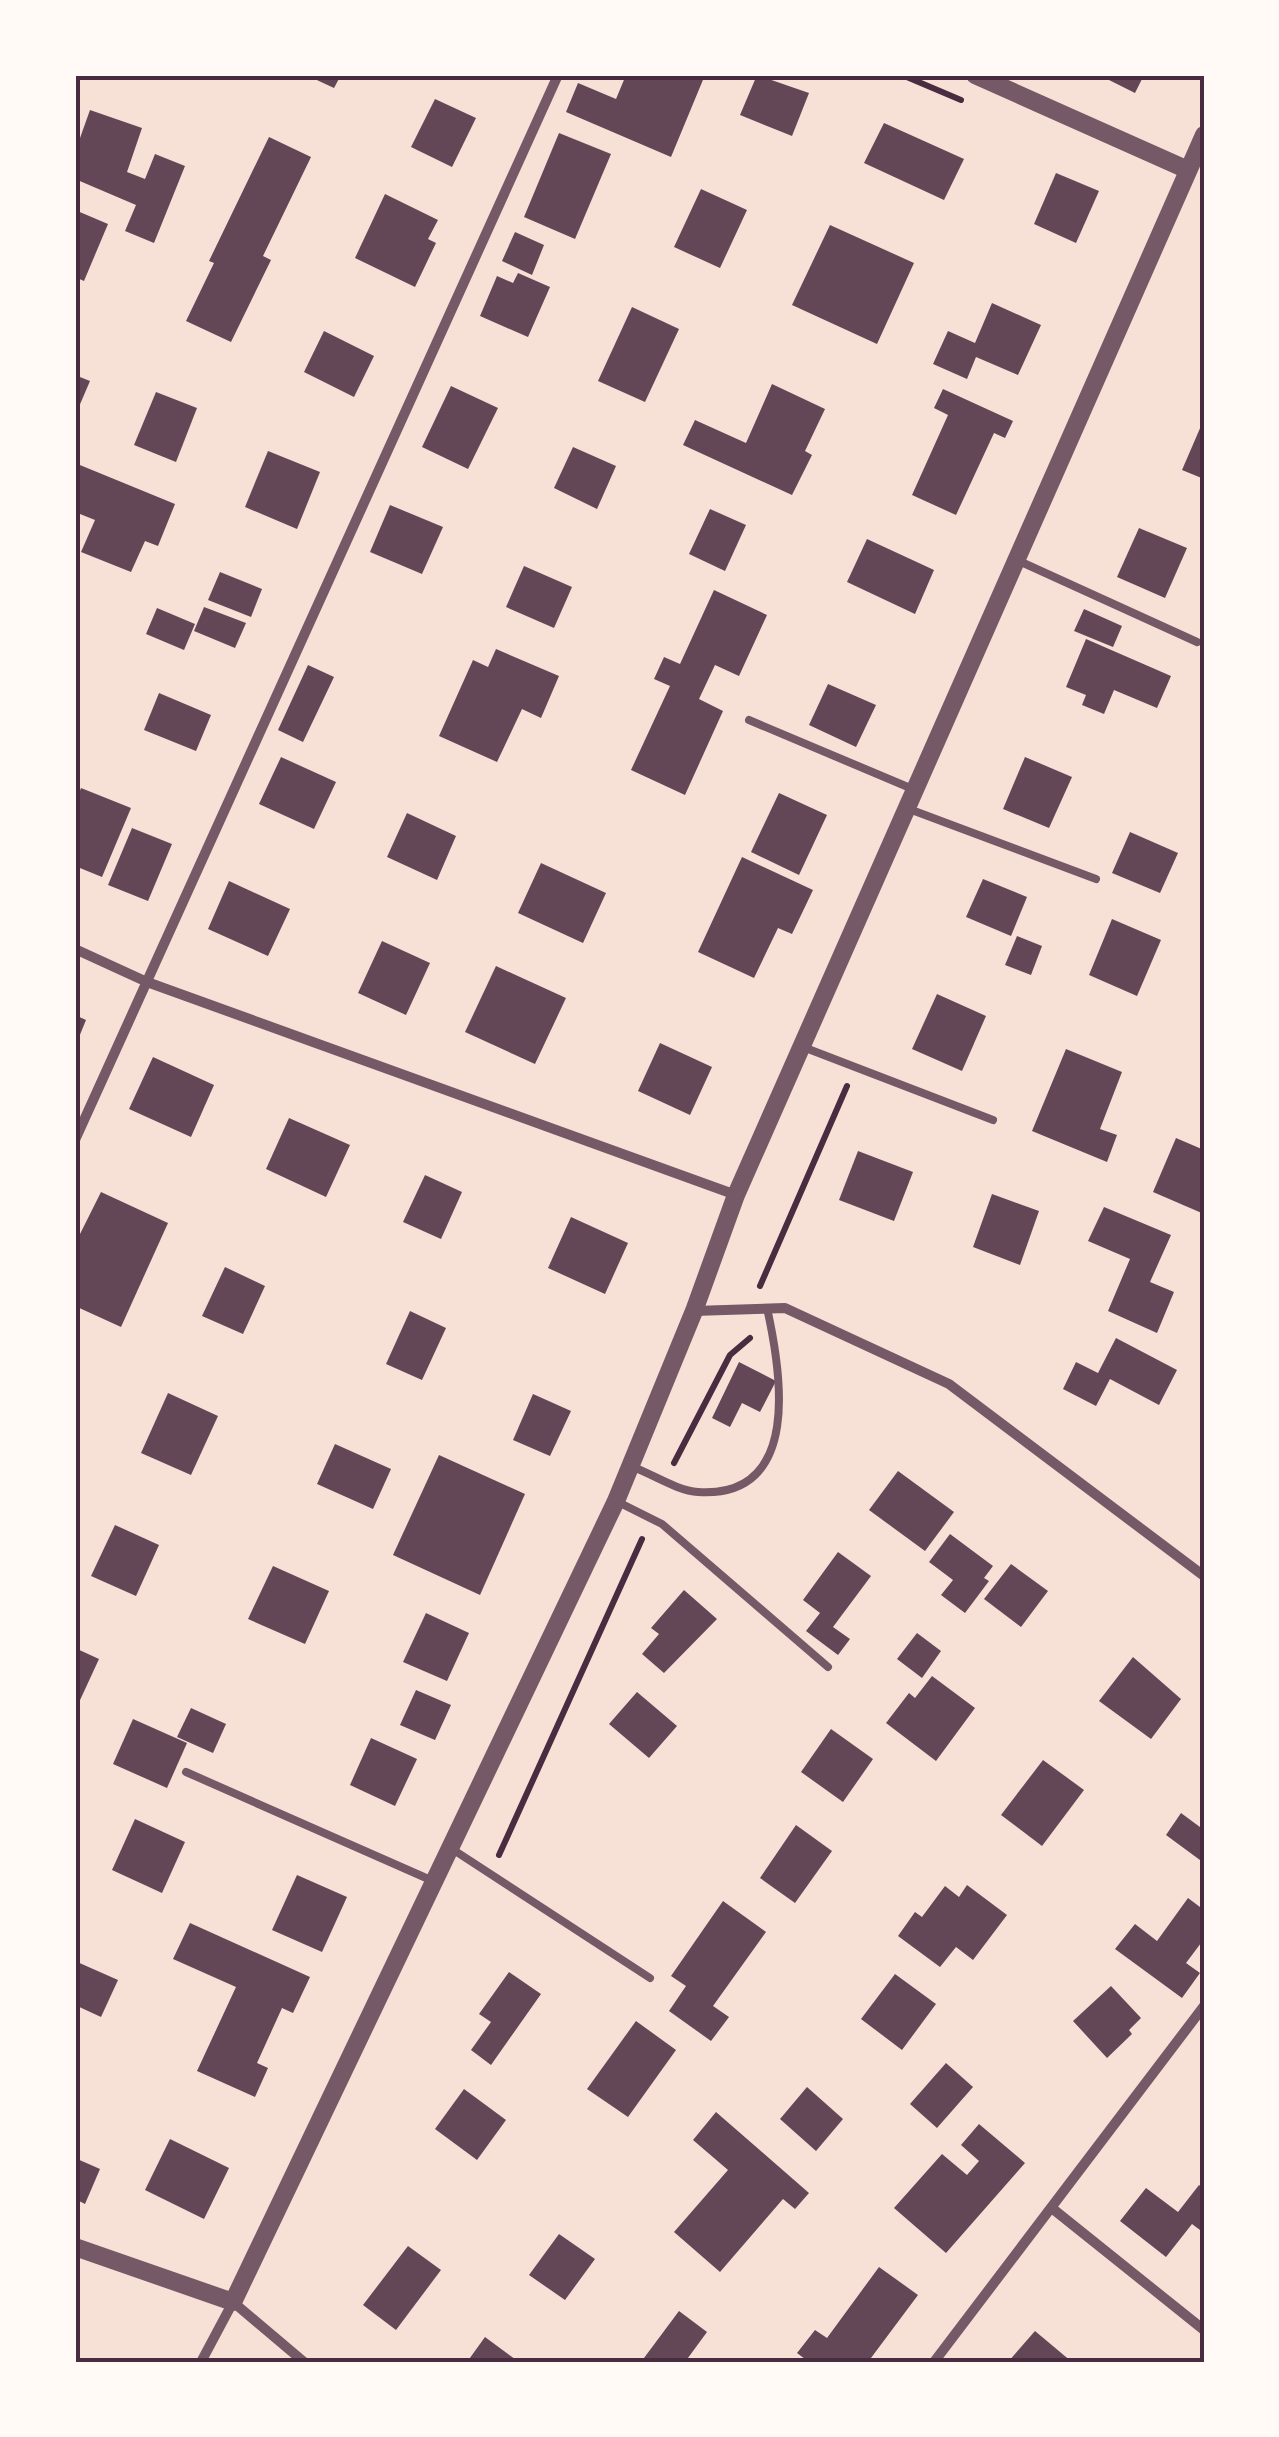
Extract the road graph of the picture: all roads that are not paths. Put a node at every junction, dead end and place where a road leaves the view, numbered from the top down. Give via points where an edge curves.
1 (558, 75) edge
2 (975, 75) edge
3 (1204, 135) edge
4 (1196, 173) edge
5 (1018, 560) junction
6 (1197, 642) dead end
7 (749, 720) dead end
8 (917, 790) junction
9 (909, 808) junction
10 (1096, 879) dead end
11 (75, 949) edge
12 (147, 982) junction
13 (802, 1047) junction
14 (993, 1120) dead end
15 (75, 1140) edge
16 (736, 1195) junction
17 (767, 1308) junction
18 (694, 1311) junction
19 (630, 1466) junction
20 (616, 1501) junction
21 (1204, 1576) edge
22 (828, 1668) dead end
23 (186, 1772) dead end
24 (448, 1846) junction
25 (433, 1881) junction
26 (650, 1978) dead end
27 (1204, 2006) edge
28 (1053, 2209) junction
29 (75, 2247) edge
30 (234, 2302) junction
31 (1204, 2330) edge
32 (201, 2362) edge
33 (304, 2362) edge
34 (934, 2362) edge

1 - 12 street
2 - 4 street
3 - 4 street
4 - 5 street
5 - 6 lane
5 - 8 street
7 - 8 lane
8 - 9 street
9 - 10 lane
9 - 13 street
11 - 12 street
12 - 15 street
12 - 16 street
13 - 14 lane
13 - 16 street
16 - 18 street
17 - 18 street
17 - 19 lane via 782,1372 780,1428 760,1468 739,1486 697,1493
17 - 21 street via 784,1308 949,1384
18 - 19 street
19 - 20 street
20 - 22 lane via 662,1524
20 - 24 street
23 - 25 lane
24 - 25 street
24 - 26 lane
25 - 30 street
27 - 28 street
28 - 31 street
28 - 34 street
29 - 30 street
30 - 32 street
30 - 33 street

